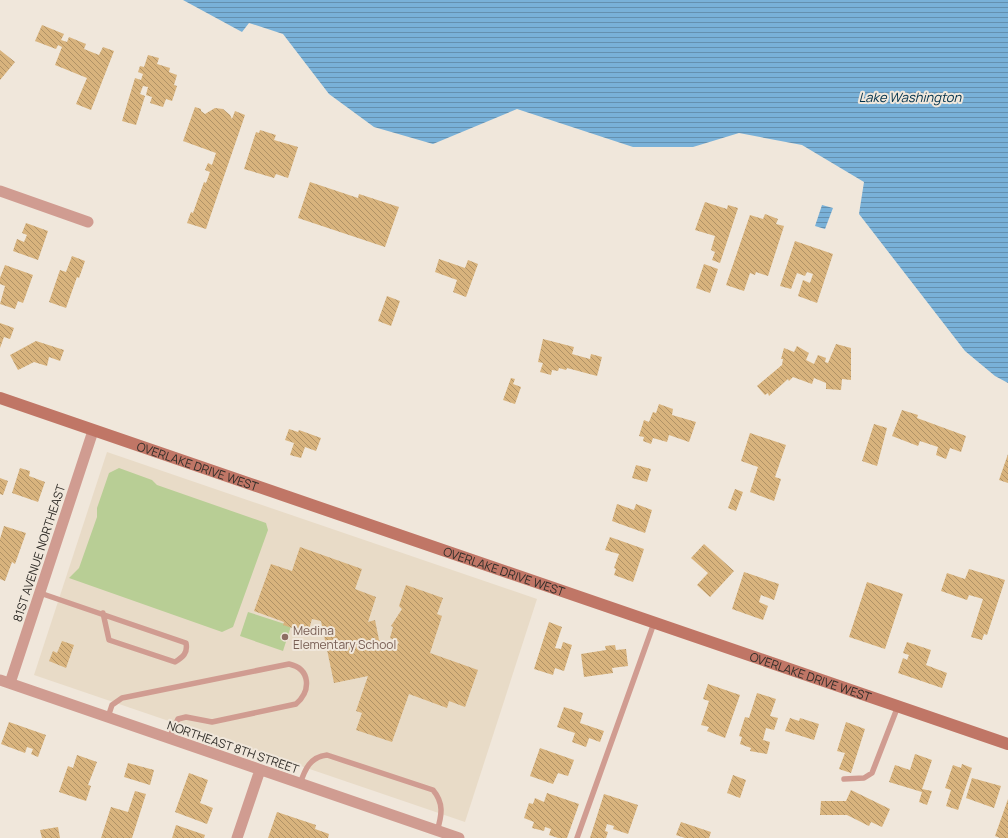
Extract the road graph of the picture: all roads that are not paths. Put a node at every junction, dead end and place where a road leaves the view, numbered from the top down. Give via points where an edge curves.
1 (0, 191) edge
2 (88, 222) dead end
3 (0, 398) edge
4 (93, 431) junction
5 (40, 593) junction
6 (103, 613) junction
7 (654, 623) junction
8 (5, 682) edge
9 (898, 706) junction
10 (108, 717) junction
11 (169, 738) junction
12 (1008, 744) edge
13 (260, 770) junction
14 (844, 779) dead end
15 (300, 784) junction
16 (449, 836) edge
17 (237, 838) edge
18 (577, 838) edge

1 - 2 street
3 - 4 street, OVERLAKE DRIVE WEST
4 - 5 street, 81ST AVENUE NORTHEAST
4 - 7 street, OVERLAKE DRIVE WEST
5 - 6 lane
5 - 8 street, 81ST AVENUE NORTHEAST
6 - 6 lane via 109,640 174,662 184,657 186,643
7 - 9 street, OVERLAKE DRIVE WEST
7 - 18 lane
8 - 10 street, NORTHEAST 8TH STREET
9 - 12 street, OVERLAKE DRIVE WEST
9 - 14 lane via 872,773 864,778
10 - 11 street, NORTHEAST 8TH STREET
10 - 11 lane via 112,704 122,698 289,664 295,666 308,681 305,694 296,704 212,722 186,717 178,719
11 - 13 street, NORTHEAST 8TH STREET
13 - 15 street, NORTHEAST 8TH STREET
13 - 17 street
15 - 16 street, NORTHEAST 8TH STREET
15 - 16 lane via 307,766 320,756 327,755 433,790 437,795

